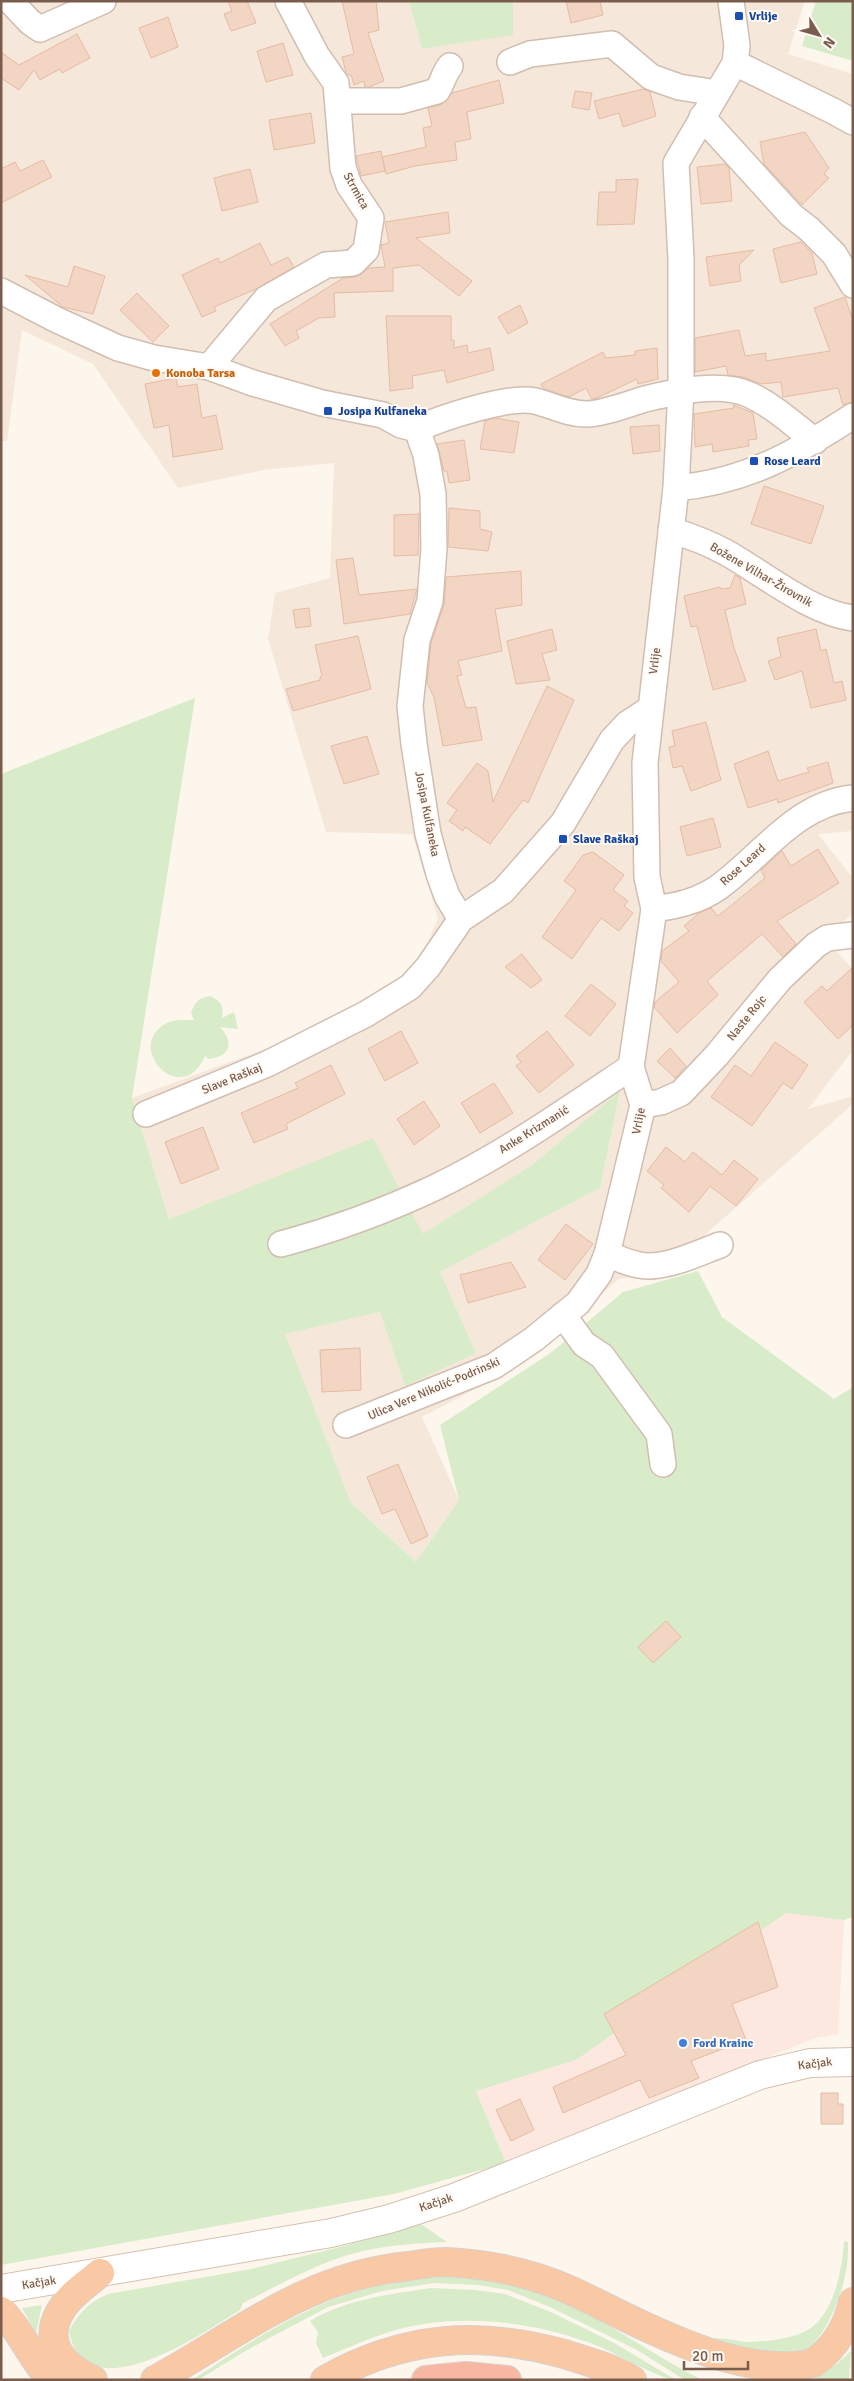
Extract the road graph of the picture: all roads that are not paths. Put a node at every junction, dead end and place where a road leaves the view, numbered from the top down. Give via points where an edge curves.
1 (9, 1) edge
2 (103, 1) edge
3 (288, 1) edge
4 (731, 1) edge
5 (1, 7) edge
6 (510, 62) dead end
7 (736, 63) junction
8 (450, 66) dead end
9 (717, 93) junction
10 (338, 101) junction
11 (702, 117) junction
12 (853, 122) edge
13 (853, 284) edge
14 (1, 291) edge
15 (209, 367) junction
16 (681, 390) junction
17 (853, 416) edge
18 (417, 429) junction
19 (815, 440) junction
20 (676, 488) junction
21 (670, 530) junction
22 (853, 618) edge
23 (650, 709) junction
24 (853, 798) edge
25 (654, 909) junction
26 (461, 919) junction
27 (853, 935) edge
28 (631, 1067) junction
29 (643, 1105) junction
30 (146, 1114) dead end
31 (281, 1244) dead end
32 (720, 1245) dead end
33 (607, 1254) junction
34 (563, 1315) junction
35 (346, 1425) dead end
36 (663, 1464) dead end
37 (846, 2062) edge
38 (100, 2273) junction
39 (1, 2289) edge
40 (853, 2302) edge
41 (1, 2311) edge
42 (52, 2380) edge
43 (93, 2380) edge
44 (155, 2380) edge
45 (325, 2380) edge
46 (426, 2380) edge
47 (507, 2380) edge
48 (632, 2380) edge

1 - 2 street via 40,29
1 - 5 street
3 - 10 street, Strmica via 316,56 336,82
4 - 7 street
6 - 9 street via 530,54 612,44 651,77 679,87
7 - 9 street, Vrlije
7 - 12 street
8 - 10 street via 437,91 401,101
9 - 11 street, Vrlije
10 - 15 street, Strmica via 343,168 371,218 366,250 353,263 326,265 266,299
11 - 13 street via 791,215 834,254
11 - 16 street, Vrlije via 676,163 681,259
14 - 15 street via 118,348
15 - 18 street via 322,403 383,415
16 - 18 street via 588,414 564,412 534,401 521,400 463,411
16 - 19 street via 723,389 748,394
16 - 20 street, Vrlije
17 - 19 street
18 - 26 street, Josipa Kulfaneka via 426,455 432,494 434,548 430,601 417,640 410,706 428,834 439,874
19 - 20 street via 768,466 734,478 704,486
20 - 21 street, Vrlije
21 - 22 street, Božene Vilhar-Žirovnik via 726,552 833,615
21 - 23 street, Vrlije
23 - 25 street, Vrlije via 645,763 647,867
23 - 26 street, Slave Raškaj via 626,724 612,740 563,823 502,891
24 - 25 street, Rose Leard via 838,800 804,815 718,888 682,905
25 - 28 street, Vrlije
26 - 30 street, Slave Raškaj via 428,967 402,992 267,1064
27 - 29 street, Naste Rojc via 827,938 816,945 780,979 681,1093 661,1102
28 - 29 street, Vrlije
28 - 31 street, Anke Krizmanić via 519,1141 434,1188 330,1230
29 - 33 street, Vrlije
32 - 33 street via 665,1264 648,1266
33 - 34 street, Vrlije via 599,1274 578,1303
34 - 35 street, Ulica Vere Nikolić-Podrinski via 494,1366
34 - 36 street via 584,1344 602,1356 659,1434
37 - 38 main road, Kačjak via 810,2063 760,2075 454,2198 389,2219 331,2233
38 - 39 main road, Kačjak
38 - 43 highway via 60,2311 54,2342 57,2352 76,2372
40 - 44 highway via 838,2338 818,2360 782,2378 761,2379 712,2368 571,2290 516,2272 443,2262 390,2268 326,2285 260,2315
41 - 42 highway via 14,2323
45 - 48 highway via 351,2365 398,2348 453,2339 492,2340 538,2347 582,2359
46 - 47 highway via 466,2376

